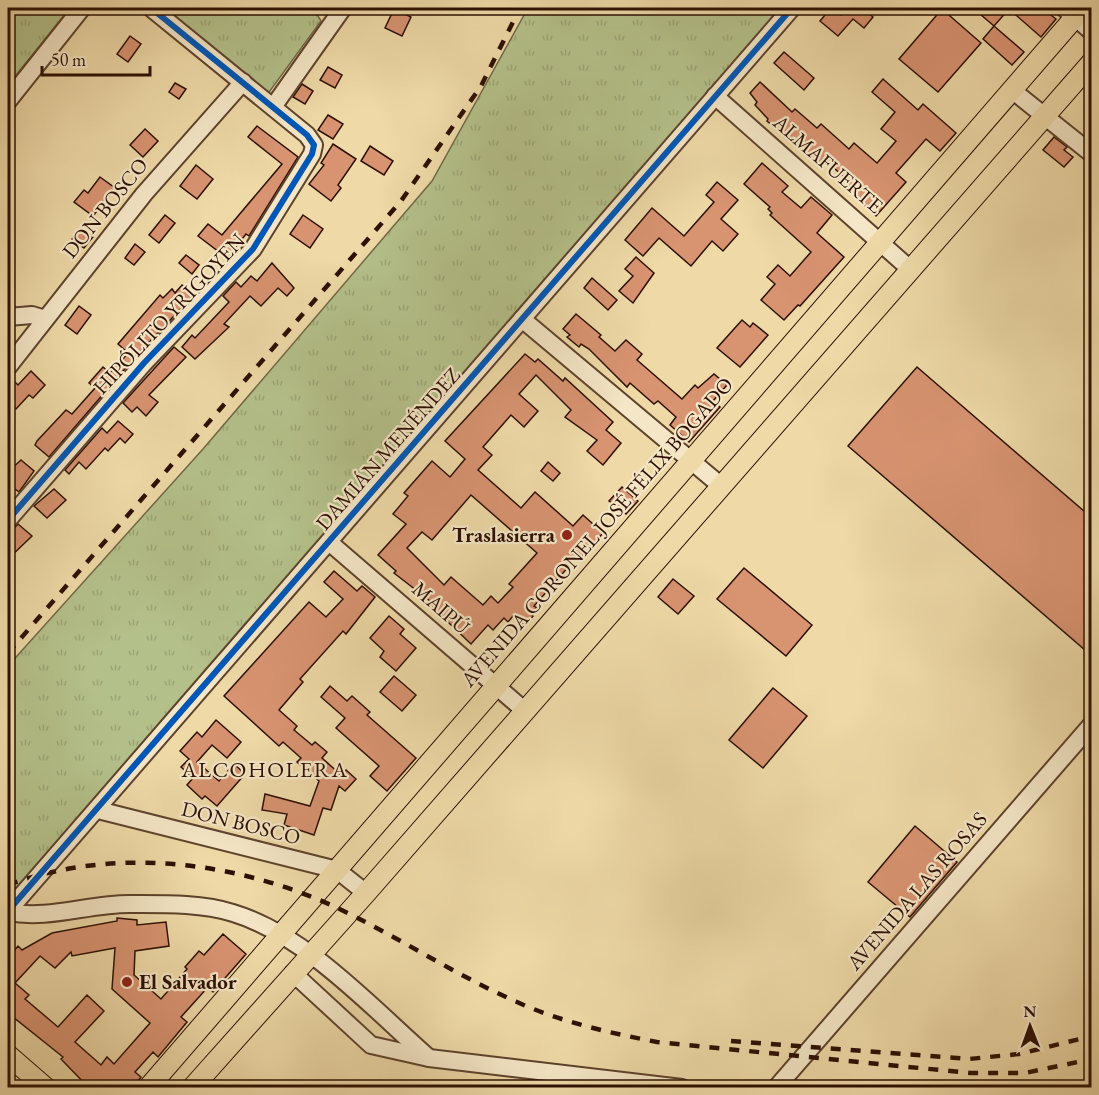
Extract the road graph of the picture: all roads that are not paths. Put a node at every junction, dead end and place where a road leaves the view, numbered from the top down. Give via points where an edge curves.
1 (82, 8) edge
2 (151, 8) edge
3 (343, 8) edge
4 (792, 8) edge
5 (1074, 11) edge
6 (1092, 32) edge
7 (1092, 62) edge
8 (243, 82) junction
9 (1012, 90) junction
10 (716, 96) junction
11 (8, 101) edge
12 (273, 107) junction
13 (1045, 114) junction
14 (1092, 154) edge
15 (882, 240) junction
16 (910, 268) junction
17 (8, 318) edge
18 (45, 319) junction
19 (522, 319) junction
20 (8, 367) edge
21 (690, 461) junction
22 (720, 485) junction
23 (8, 520) edge
24 (329, 542) junction
25 (496, 685) junction
26 (524, 710) junction
27 (1092, 724) edge
28 (98, 810) junction
29 (337, 870) junction
30 (366, 893) junction
31 (8, 911) edge
32 (281, 933) junction
33 (310, 954) junction
34 (292, 973) junction
35 (8, 1055) edge
36 (429, 1058) junction
37 (46, 1088) edge
38 (148, 1088) edge
39 (192, 1088) edge
40 (682, 1088) edge
41 (776, 1088) edge

1 - 11 street
2 - 8 street
3 - 12 street
4 - 10 street, DAMIÁN MENÉNDEZ
5 - 6 street
5 - 9 main road, AVENIDA CORONEL JOSÉ FÉLIX BOGADO
7 - 13 main road
8 - 12 street
8 - 18 street, DON BOSCO via 144,194
9 - 13 street
9 - 15 main road, AVENIDA CORONEL JOSÉ FÉLIX BOGADO
10 - 15 street, ALMAFUERTE
10 - 19 street, DAMIÁN MENÉNDEZ
12 - 23 street, HIPÓLITO YRIGOYEN via 314,145 253,249 144,363
13 - 14 street
13 - 16 main road
15 - 16 street, ALMAFUERTE
15 - 21 main road, AVENIDA CORONEL JOSÉ FÉLIX BOGADO
16 - 22 main road
17 - 18 street via 32,315
18 - 20 street, DON BOSCO
19 - 21 street
19 - 24 street, DAMIÁN MENÉNDEZ
21 - 22 street
21 - 25 main road, AVENIDA CORONEL JOSÉ FÉLIX BOGADO
22 - 26 main road
24 - 25 street, MAIPÚ
24 - 28 street, DAMIÁN MENÉNDEZ
25 - 26 street, MAIPÚ
25 - 29 main road, AVENIDA CORONEL JOSÉ FÉLIX BOGADO
26 - 30 main road
27 - 41 street, AVENIDA LAS ROSAS
28 - 29 street, DON BOSCO
28 - 31 street, DAMIÁN MENÉNDEZ
29 - 30 street, DON BOSCO
29 - 32 main road, AVENIDA CORONEL JOSÉ FÉLIX BOGADO
30 - 33 main road
31 - 32 street via 39,915 127,904 194,907 231,912
32 - 33 street
32 - 38 main road, AVENIDA CORONEL JOSÉ FÉLIX BOGADO
33 - 34 main road
33 - 36 street
34 - 36 street via 371,1046
34 - 39 main road
35 - 37 main road
36 - 40 street

